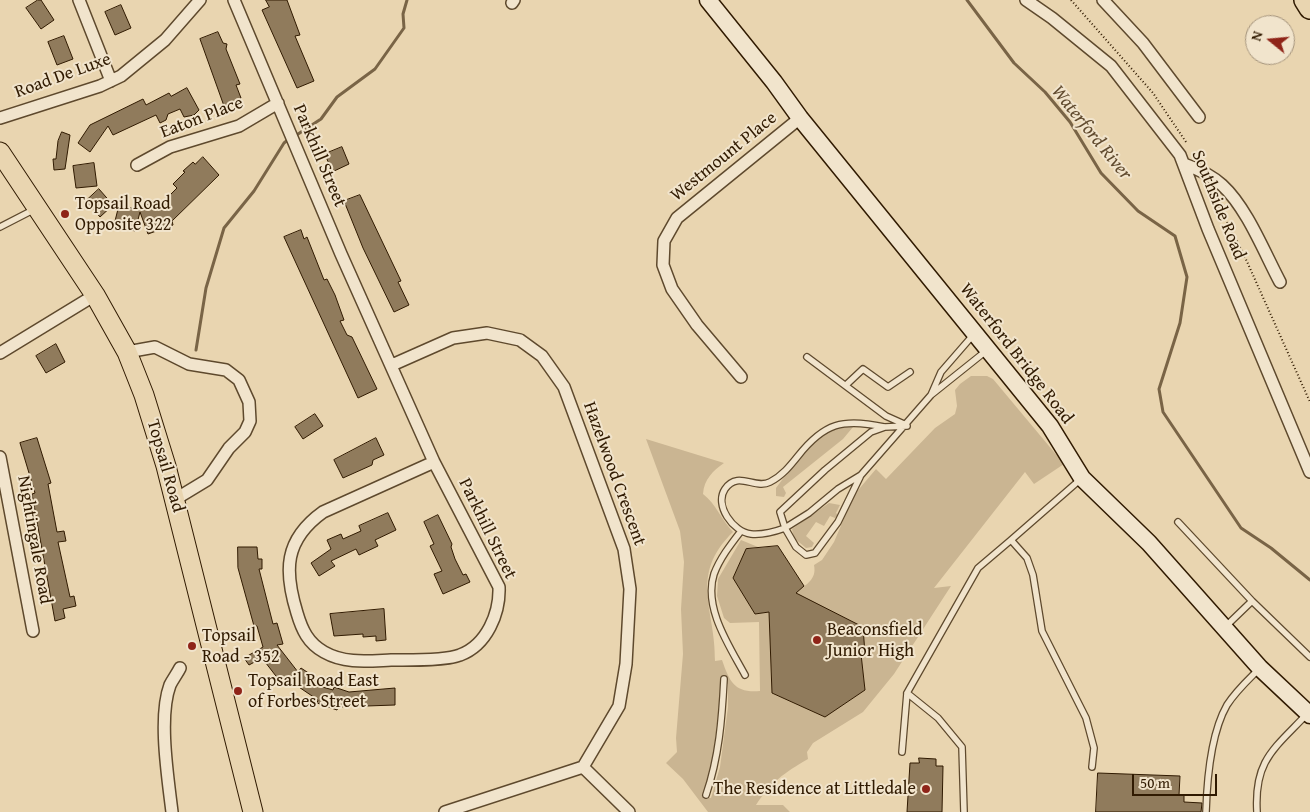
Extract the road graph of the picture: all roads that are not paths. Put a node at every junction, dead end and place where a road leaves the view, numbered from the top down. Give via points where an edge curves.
1 (78, 0) edge
2 (200, 0) edge
3 (234, 0) edge
4 (708, 0) edge
5 (1026, 0) edge
6 (1103, 0) edge
7 (1305, 0) edge
8 (1310, 8) edge
9 (111, 82) junction
10 (278, 103) junction
11 (1199, 117) dead end
12 (0, 118) edge
13 (800, 118) junction
14 (0, 152) edge
15 (1184, 164) junction
16 (137, 165) dead end
17 (37, 208) junction
18 (0, 227) edge
19 (1280, 282) dead end
20 (95, 295) junction
21 (975, 333) junction
22 (988, 350) junction
23 (0, 352) edge
24 (127, 352) junction
25 (808, 358) dead end
26 (392, 365) junction
27 (910, 372) dead end
28 (741, 377) dead end
29 (846, 385) junction
30 (931, 395) junction
31 (907, 426) junction
32 (885, 427) junction
33 (0, 456) edge
34 (434, 462) junction
35 (1310, 472) edge
36 (861, 475) junction
37 (1082, 478) junction
38 (174, 500) junction
39 (1178, 522) dead end
40 (785, 528) junction
41 (741, 531) junction
42 (1011, 540) junction
43 (1252, 601) junction
44 (1224, 628) junction
45 (33, 631) dead end
46 (1310, 657) edge
47 (180, 668) dead end
48 (1260, 668) junction
49 (745, 675) dead end
50 (724, 679) dead end
51 (907, 694) junction
52 (1309, 713) edge
53 (902, 752) dead end
54 (583, 767) junction
55 (1092, 767) dead end
56 (706, 795) dead end
57 (172, 812) edge
58 (253, 812) edge
59 (445, 812) edge
60 (629, 812) edge
61 (964, 812) edge
62 (1206, 812) edge
63 (1257, 812) edge

1 - 9 street
2 - 9 street, Road De Luxe via 165,40
3 - 10 street, Parkhill Street
4 - 13 main road, Waterford Bridge Road
5 - 15 street, Southside Road via 1111,66 1160,126
6 - 11 street via 1143,43
7 - 8 highway
9 - 12 street, Road De Luxe
10 - 16 street, Eaton Place via 239,126 170,147
10 - 26 street, Parkhill Street
13 - 21 main road, Waterford Bridge Road
13 - 28 street, Westmount Place via 676,218 664,241 663,266 672,289 697,325
14 - 17 main road, Topsail Road
15 - 19 street via 1223,185
15 - 35 street, Southside Road
17 - 18 lane
17 - 20 main road, Topsail Road
20 - 23 street
20 - 24 main road, Topsail Road
21 - 22 main road, Waterford Bridge Road
21 - 30 lane via 941,372
22 - 30 lane
22 - 37 main road, Waterford Bridge Road via 1050,426
24 - 38 main road, Topsail Road via 144,395
24 - 38 street via 155,347 189,364 226,370 239,380 249,402 250,421 245,432 206,480
25 - 29 lane
26 - 34 street, Parkhill Street
26 - 54 street, Hazelwood Crescent via 453,338 487,333 520,340 542,356 564,387 624,549 630,589 626,664 619,706
27 - 29 lane via 888,388 863,369
29 - 31 lane via 886,416
30 - 31 lane
31 - 32 lane
31 - 36 lane
32 - 40 lane via 871,432 784,507 780,512
32 - 41 lane via 854,422 837,424 809,441 781,475 770,482 762,485 744,479 733,482 721,498 723,510
33 - 45 street, Nightingale Road
34 - 34 street, Parkhill Street via 498,587 495,620 480,639 459,656 344,661 323,652 304,634 288,578 289,560 299,537 323,512
36 - 40 lane
36 - 40 lane via 838,522 815,553 806,555
37 - 42 lane
37 - 44 main road, Waterford Bridge Road via 1149,543
38 - 58 main road, Topsail Road
39 - 43 lane
40 - 41 lane via 765,534
41 - 49 lane via 718,565 713,601 724,634
42 - 51 lane via 978,568
42 - 55 lane via 1027,558 1042,631 1086,718 1094,748
43 - 44 lane
43 - 46 lane
44 - 48 main road, Waterford Bridge Road
47 - 57 street via 170,686 166,708
48 - 52 main road, Waterford Bridge Road
48 - 62 lane via 1226,706 1209,768
50 - 56 lane via 716,766
51 - 53 lane
51 - 61 lane via 938,718 962,747
52 - 63 lane via 1265,760 1259,780
54 - 59 street
54 - 60 street

